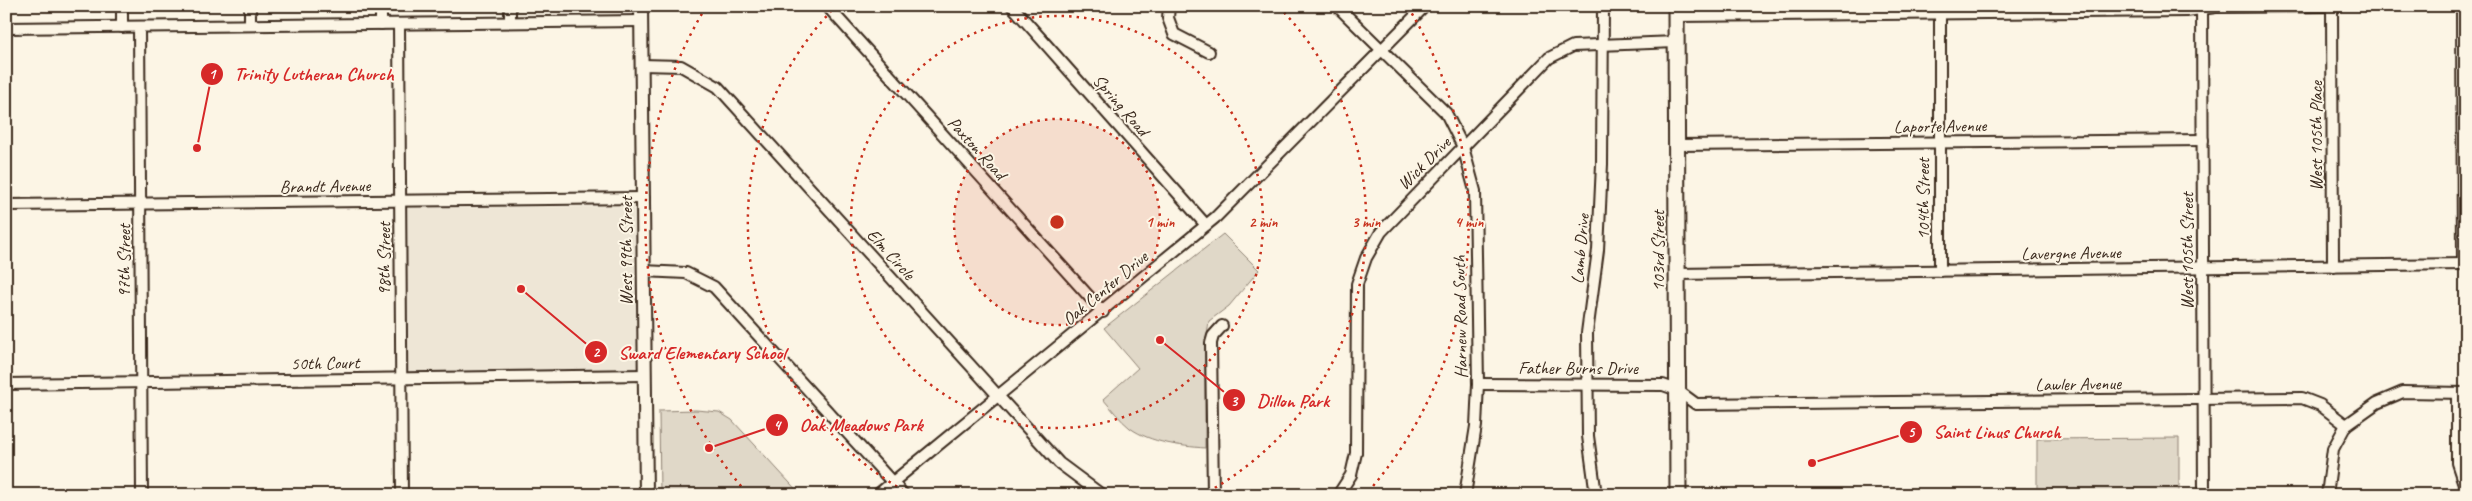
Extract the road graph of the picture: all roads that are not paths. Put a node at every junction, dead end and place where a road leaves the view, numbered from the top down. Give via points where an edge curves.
1 (122, 6) edge
2 (250, 6) edge
3 (381, 6) edge
4 (510, 6) edge
5 (641, 6) edge
6 (827, 6) edge
7 (1012, 6) edge
8 (1169, 6) edge
9 (1337, 6) edge
10 (1425, 6) edge
11 (1603, 6) edge
12 (2332, 6) edge
13 (2462, 6) edge
14 (2202, 8) edge
15 (1940, 9) edge
16 (1676, 11) edge
17 (641, 21) junction
18 (510, 22) junction
19 (381, 24) junction
20 (399, 24) junction
21 (250, 25) junction
22 (122, 27) junction
23 (139, 27) junction
24 (6, 28) edge
25 (1676, 42) junction
26 (1604, 44) junction
27 (1382, 51) junction
28 (1209, 52) dead end
29 (642, 65) junction
30 (2203, 140) junction
31 (1939, 142) junction
32 (1677, 145) junction
33 (1463, 147) junction
34 (644, 198) junction
35 (400, 201) junction
36 (140, 204) junction
37 (6, 205) edge
38 (1206, 226) junction
39 (2464, 264) edge
40 (2333, 266) junction
41 (2203, 268) junction
42 (643, 271) junction
43 (1940, 271) junction
44 (1677, 274) junction
45 (1103, 312) junction
46 (1222, 326) dead end
47 (645, 375) junction
48 (401, 378) junction
49 (141, 382) junction
50 (6, 384) edge
51 (1478, 384) junction
52 (1587, 384) junction
53 (1677, 390) junction
54 (2462, 393) edge
55 (998, 397) junction
56 (2204, 399) junction
57 (2346, 425) junction
58 (893, 482) junction
59 (2466, 490) edge
60 (142, 495) edge
61 (402, 495) edge
62 (646, 495) edge
63 (877, 495) edge
64 (904, 495) edge
65 (1102, 495) edge
66 (1213, 495) edge
67 (1338, 495) edge
68 (1465, 495) edge
69 (1596, 495) edge
70 (1678, 495) edge
71 (2204, 495) edge
72 (2326, 495) edge

1 - 22 street
2 - 21 street
3 - 19 street
4 - 18 street
5 - 17 street, West 99th Street
6 - 45 street, Paxton Road
7 - 38 street, Spring Road
8 - 28 street via 1168,18 1174,34
9 - 27 street, Harnew Road South
10 - 27 street, Oak Center Drive
11 - 26 street, Lamb Drive
12 - 14 street
12 - 40 street, West 105th Place
13 - 39 street
14 - 15 street
14 - 30 street, West 105th Street
15 - 16 street
15 - 31 street, 104th Street
16 - 25 main road, 103rd Street
17 - 18 street
17 - 29 street, West 99th Street
18 - 20 street
19 - 20 street
19 - 21 street
20 - 35 street, 98th Street
21 - 23 street
22 - 23 street
22 - 24 street
23 - 36 street, 97th Street
25 - 26 street, Wick Drive
25 - 32 main road, 103rd Street
26 - 33 street, Wick Drive via 1573,46 1549,58
26 - 52 street, Lamb Drive via 1598,240 1587,333
27 - 33 street, Harnew Road South via 1446,114
27 - 38 street, Oak Center Drive
29 - 34 street, West 99th Street
29 - 55 street, Elm Circle via 681,66 718,87
30 - 31 street, Laporte Avenue
30 - 41 street, West 105th Street
31 - 32 street, Laporte Avenue
31 - 43 street, 104th Street
32 - 44 main road, 103rd Street
33 - 51 street, Harnew Road South via 1475,191
33 - 67 street, Wick Drive via 1386,226 1360,271 1356,298 1356,453 1351,475
34 - 35 street, Brandt Avenue
34 - 42 street, West 99th Street
35 - 36 street, Brandt Avenue
35 - 48 street, 98th Street
36 - 37 street, Brandt Avenue
36 - 49 street, 97th Street
38 - 45 street, Oak Center Drive
39 - 40 street, Lavergne Avenue
40 - 41 street, Lavergne Avenue
41 - 43 street, Lavergne Avenue
41 - 56 street, West 105th Street
42 - 47 street, West 99th Street
42 - 58 street via 686,273 714,287
43 - 44 street, Lavergne Avenue
44 - 53 main road, 103rd Street
45 - 55 street, Oak Center Drive
46 - 66 street via 1211,343
47 - 48 street, 50th Court
47 - 62 street, West 99th Street
48 - 49 street, 50th Court
48 - 61 street, 98th Street
49 - 50 street, 50th Court
49 - 60 street, 97th Street
51 - 52 street, Father Burns Drive
51 - 68 street, Harnew Road South via 1476,426
52 - 53 street, Father Burns Drive via 1663,385
52 - 69 street, Lamb Drive via 1588,436
53 - 56 street, Lawler Avenue via 1696,404
53 - 70 main road, 103rd Street
54 - 57 street via 2403,392 2377,403
54 - 59 street via 2457,463
55 - 58 street, Oak Center Drive
55 - 65 street, Elm Circle via 1059,463
56 - 57 street, Lawler Avenue via 2302,398 2320,405
56 - 71 street, West 105th Street
57 - 72 street via 2332,449
58 - 63 street, Oak Center Drive
58 - 64 street

